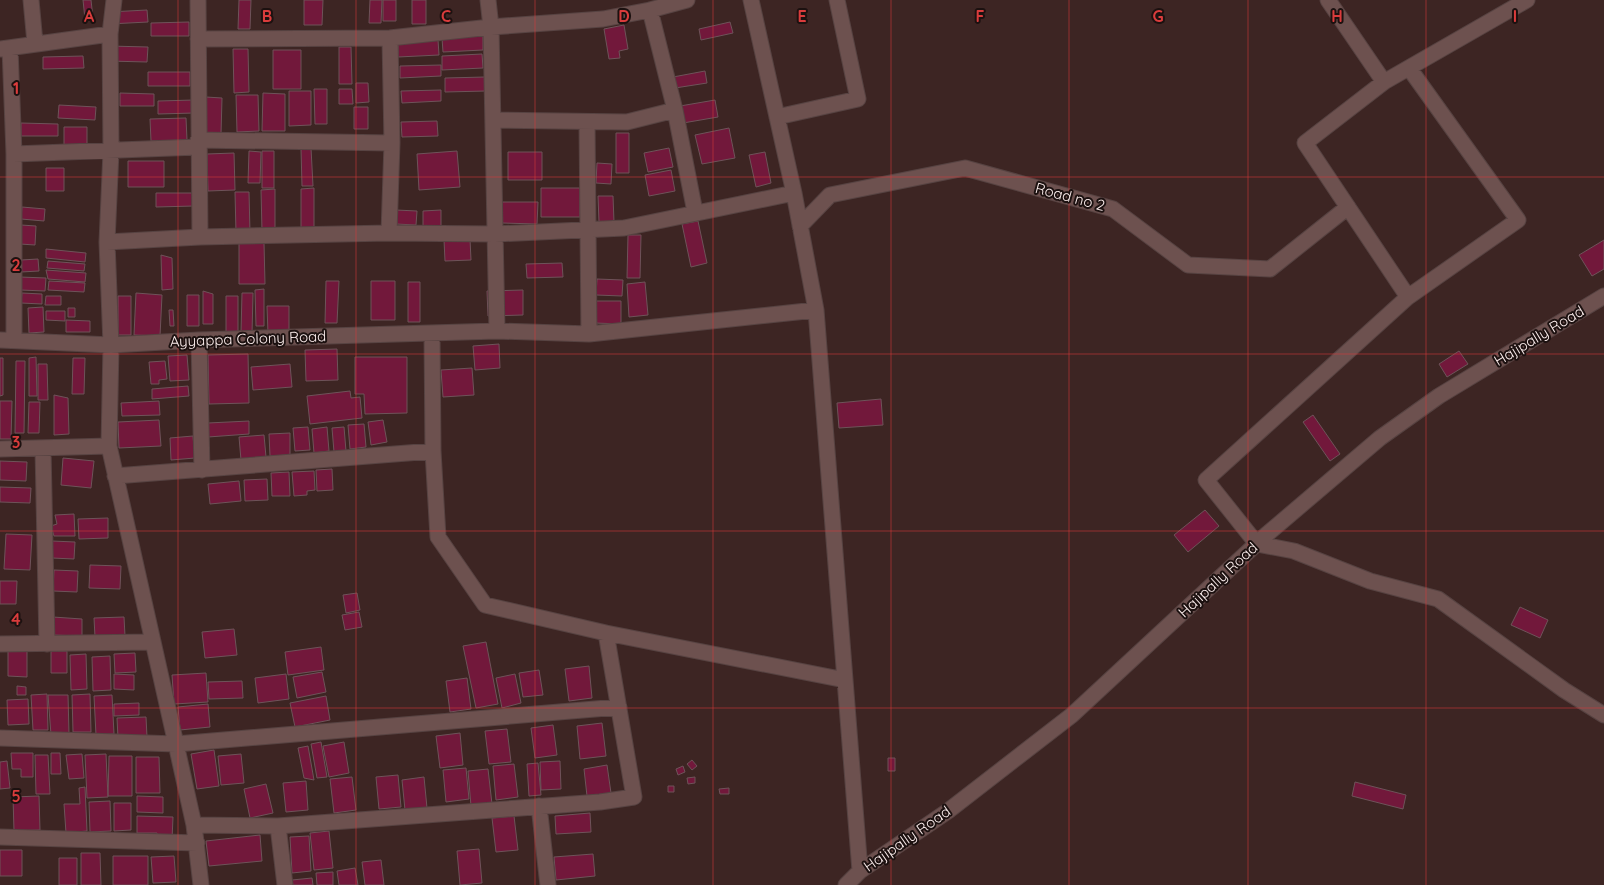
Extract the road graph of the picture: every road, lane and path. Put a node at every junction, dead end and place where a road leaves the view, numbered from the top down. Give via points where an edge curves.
1 (30, 0) edge
2 (114, 0) edge
3 (198, 0) edge
4 (488, 0) edge
5 (687, 0) edge
6 (751, 0) edge
7 (838, 0) edge
8 (1527, 0) edge
9 (1333, 2) edge
10 (650, 10) junction
11 (492, 27) junction
12 (110, 34) junction
13 (390, 38) junction
14 (198, 39) junction
15 (35, 43) junction
16 (5, 48) edge
17 (1408, 68) junction
18 (1384, 82) junction
19 (675, 110) junction
20 (777, 117) junction
21 (494, 120) junction
22 (587, 122) junction
23 (392, 143) junction
24 (198, 144) junction
25 (111, 151) junction
26 (14, 154) junction
27 (794, 193) junction
28 (1348, 206) junction
29 (695, 212) junction
30 (800, 226) junction
31 (589, 229) junction
32 (389, 233) junction
33 (495, 234) junction
34 (200, 237) junction
35 (107, 242) junction
36 (1604, 296) edge
37 (1408, 297) junction
38 (816, 310) junction
39 (497, 331) junction
40 (589, 334) junction
41 (432, 335) junction
42 (7, 340) edge
43 (199, 340) junction
44 (111, 345) junction
45 (109, 446) junction
46 (43, 448) junction
47 (0, 450) edge
48 (434, 451) junction
49 (202, 470) junction
50 (114, 476) junction
51 (1257, 544) junction
52 (606, 633) junction
53 (152, 642) junction
54 (0, 644) edge
55 (47, 644) junction
56 (845, 680) junction
57 (618, 706) junction
58 (1604, 715) edge
59 (0, 738) edge
60 (176, 744) junction
61 (539, 806) junction
62 (194, 825) junction
63 (278, 826) junction
64 (0, 837) edge
65 (196, 843) junction
66 (860, 871) junction
67 (201, 885) edge
68 (285, 885) edge
69 (548, 885) edge
70 (846, 885) edge

1 - 15 street
2 - 12 street
3 - 14 street
4 - 11 street
5 - 10 street
6 - 20 street
7 - 20 street via 858,99
8 - 17 street
9 - 18 street
10 - 11 street via 603,19
10 - 19 street
11 - 13 street
11 - 21 street
12 - 15 street
12 - 25 street
13 - 14 street
13 - 23 street
14 - 24 street
15 - 16 street
16 - 26 street
17 - 18 street
17 - 37 street via 1518,220
18 - 28 street via 1305,143
19 - 22 street via 627,122
19 - 29 street
20 - 27 street
21 - 22 street
21 - 33 street
22 - 31 street
23 - 24 street
23 - 32 street
24 - 25 street
24 - 34 street
25 - 26 street
25 - 35 street
26 - 42 street
27 - 29 street
27 - 30 street
28 - 30 street, Road no 2 via 1270,269 1188,265 1113,209 965,168 830,196
28 - 37 street
29 - 31 street via 624,228
30 - 38 street
31 - 33 street
31 - 40 street
32 - 33 street
32 - 34 street
33 - 39 street
34 - 35 street
35 - 44 street
36 - 51 street, Hajipally Road via 1422,407 1343,468
37 - 51 street via 1206,480
38 - 40 street, Ayyappa Colony Road
38 - 56 street
39 - 40 street, Ayyappa Colony Road
39 - 41 street, Ayyappa Colony Road
41 - 43 street, Ayyappa Colony Road
41 - 48 street
42 - 44 street, Ayyappa Colony Road
43 - 44 street, Ayyappa Colony Road
43 - 49 street
44 - 45 street
45 - 46 street
45 - 50 street
46 - 47 street
46 - 55 street
48 - 49 street
48 - 52 street via 438,537 485,605
49 - 50 street
50 - 53 street
51 - 58 street via 1294,551 1370,581 1438,599
51 - 66 street, Hajipally Road via 1072,715 948,811
52 - 56 street
52 - 57 street
53 - 55 street
53 - 60 street
54 - 55 street
56 - 66 street
57 - 60 street
57 - 61 street via 634,797
59 - 60 street
60 - 62 street
61 - 63 street
61 - 69 street
62 - 63 street
62 - 65 street
63 - 68 street
64 - 65 street
65 - 67 street
66 - 70 street, Hajipally Road

